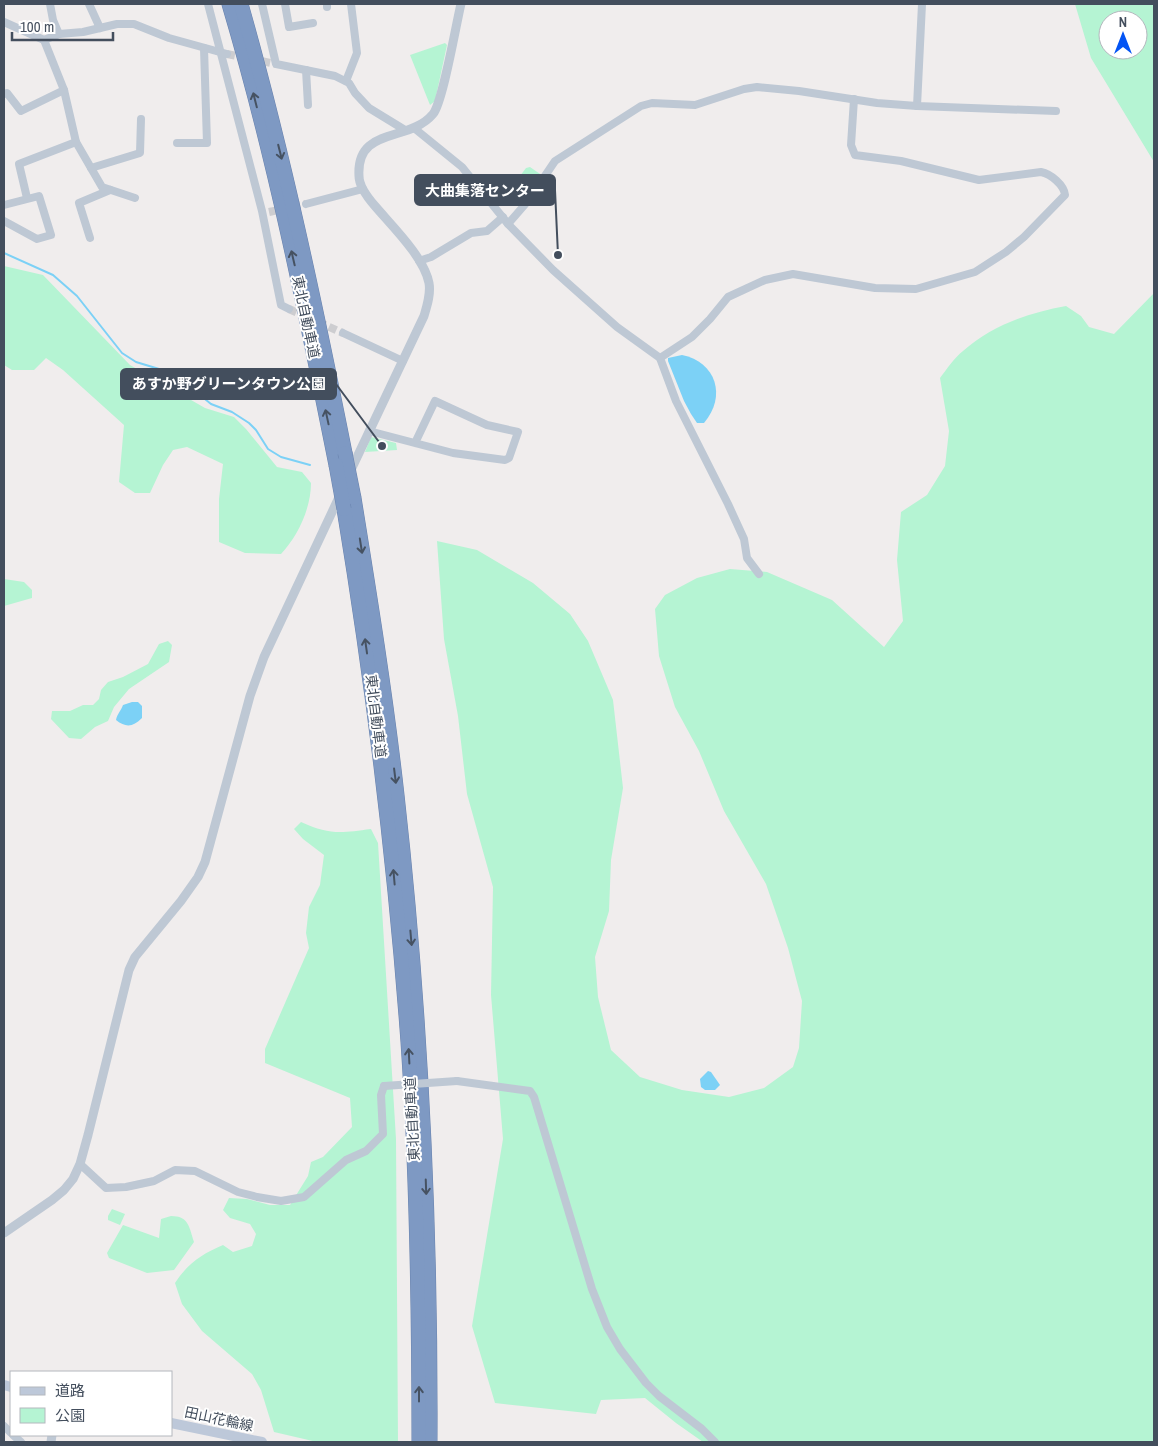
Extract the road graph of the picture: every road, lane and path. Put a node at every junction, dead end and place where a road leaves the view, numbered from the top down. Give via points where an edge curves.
1 (50, 4) edge
2 (89, 4) edge
3 (208, 4) edge
4 (229, 4) edge
5 (241, 4) edge
6 (262, 4) edge
7 (285, 4) edge
8 (350, 4) edge
9 (462, 4) edge
10 (922, 4) edge
11 (4, 22) edge
12 (314, 24) dead end
13 (100, 28) junction
14 (59, 34) junction
15 (44, 40) junction
16 (204, 48) junction
17 (224, 53) junction
18 (306, 70) junction
19 (346, 81) junction
20 (64, 90) junction
21 (4, 94) edge
22 (854, 99) junction
23 (308, 105) dead end
24 (917, 106) junction
25 (1056, 111) dead end
26 (141, 119) dead end
27 (410, 129) junction
28 (76, 142) junction
29 (177, 143) dead end
30 (91, 168) junction
31 (363, 189) junction
32 (110, 190) junction
33 (27, 198) junction
34 (135, 198) dead end
35 (306, 204) tunnel mouth
36 (4, 205) edge
37 (4, 221) edge
38 (505, 221) junction
39 (90, 238) dead end
40 (420, 261) junction
41 (289, 309) tunnel mouth
42 (343, 333) tunnel mouth
43 (660, 358) junction
44 (403, 361) junction
45 (369, 431) junction
46 (415, 443) junction
47 (349, 503) junction
48 (759, 574) dead end
49 (80, 1164) junction
50 (4, 1233) edge
51 (172, 1423) edge
52 (262, 1442) edge
53 (419, 1442) edge
54 (430, 1442) edge
55 (715, 1442) edge

1 - 14 street
2 - 13 street
3 - 17 street
47 -> 4 highway, 東北自動車道, bridge via 336,464 270,157
5 -> 47 highway, 東北自動車道, bridge via 308,272 346,453
6 - 18 street via 276,64
7 - 12 street via 289,27
8 - 19 street via 357,52
9 - 27 street via 438,105 434,114
10 - 24 street
11 - 15 street
13 - 14 street
13 - 16 street via 134,24
14 - 15 street
15 - 20 street
16 - 17 street
16 - 29 street via 207,143
17 - 41 street via 266,211 281,305
18 - 19 street
18 - 23 street
19 - 27 street via 369,108
20 - 21 street via 21,111 7,93
20 - 28 street
22 - 24 street
22 - 38 street via 757,87 695,106 652,103 640,106 555,161 528,201
22 - 43 street via 854,155 901,161 979,180 1041,172 1049,174 1065,190 1065,195 1024,237 975,272 916,289 874,288 793,274 765,280 728,297 692,337
24 - 25 street
26 - 30 street via 140,153
27 - 31 street via 369,145 362,152 358,163
27 - 38 street via 462,166
28 - 30 street
28 - 33 street via 19,164
30 - 32 street via 102,187
31 - 35 street
31 - 40 street
32 - 34 street
32 - 39 street via 79,203
33 - 36 street
33 - 37 street via 39,196 50,235 38,239
38 - 40 street via 471,233
38 - 43 street via 616,327
40 - 44 street via 429,283 430,298
42 - 44 street
43 - 48 street via 676,401 744,539 747,558
44 - 45 street
45 - 46 street
45 - 49 street via 264,657 250,696 205,862 198,877 135,957 129,970
46 - 46 street via 505,460 509,458 518,432 487,424 435,401
53 -> 47 highway, 東北自動車道 via 416,1202 409,1053 386,796
47 -> 54 highway, 東北自動車道 via 385,698 413,966 427,1201
49 - 50 street via 64,1190
49 - 55 street, bridge via 106,1188 154,1181 175,1170 195,1171 238,1192 281,1201 304,1197 346,1160 366,1151 383,1134 381,1095 384,1086 458,1081 530,1091 607,1327 646,1383
51 - 52 main road, 田山花輪線

